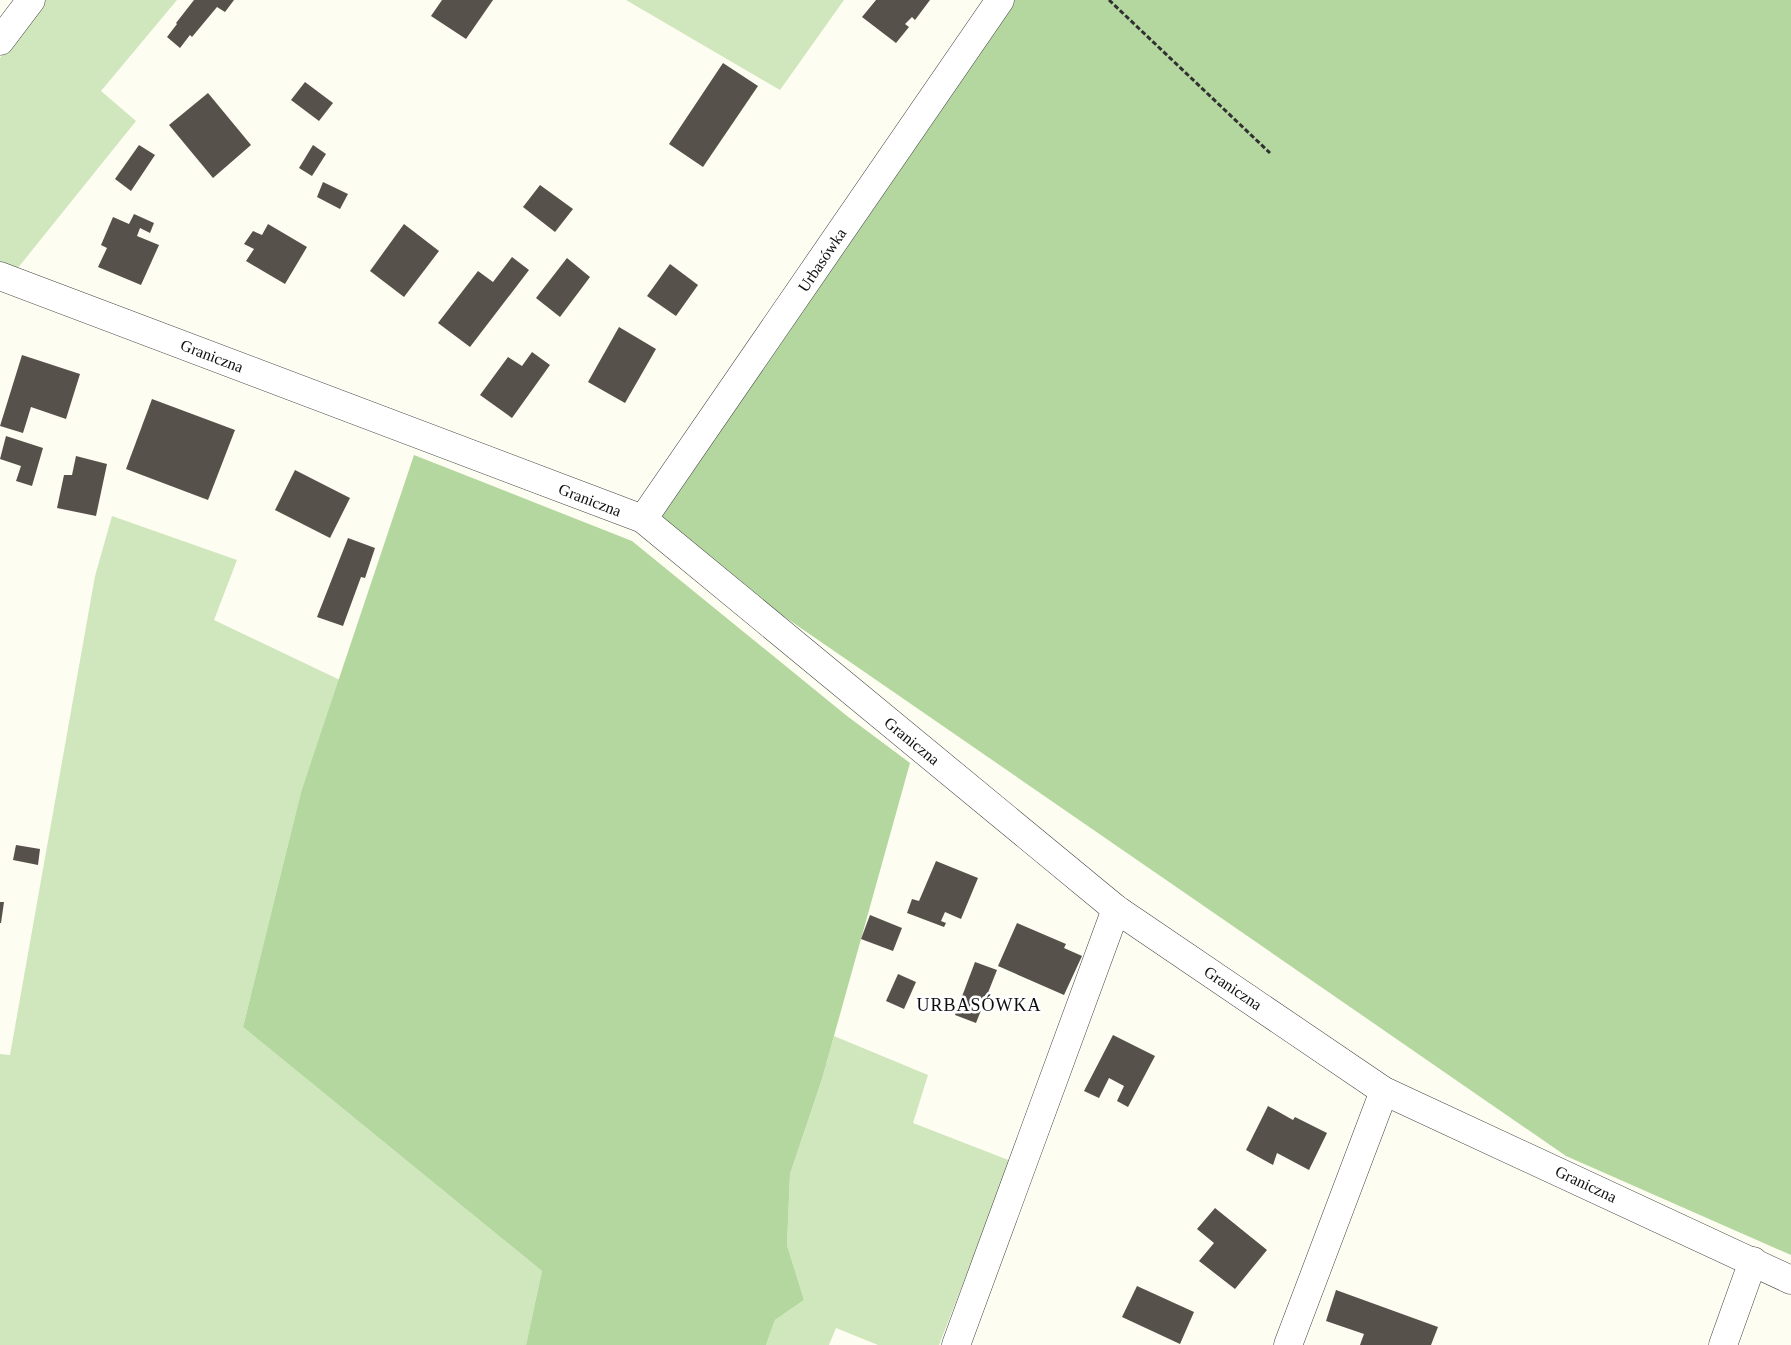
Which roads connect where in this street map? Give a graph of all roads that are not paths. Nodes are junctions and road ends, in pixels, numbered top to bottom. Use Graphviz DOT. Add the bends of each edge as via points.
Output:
graph roads {
  1 [pos="31,0"];
  2 [pos="1000,0"];
  3 [pos="0,41"];
  4 [pos="0,276"];
  5 [pos="643,520"];
  6 [pos="1116,909"];
  7 [pos="1384,1091"];
  8 [pos="1753,1261"];
  9 [pos="1791,1280"];
  10 [pos="956,1345"];
  11 [pos="1288,1345"];
  12 [pos="1723,1345"];
  1 -- 3 [label="street"];
  2 -- 5 [label="street, Urbasówka"];
  4 -- 5 [label="street, Graniczna"];
  5 -- 6 [label="street, Graniczna"];
  6 -- 7 [label="street, Graniczna"];
  6 -- 10 [label="street"];
  7 -- 8 [label="street, Graniczna"];
  7 -- 11 [label="street"];
  8 -- 9 [label="street, Graniczna"];
  8 -- 12 [label="street"];
}
